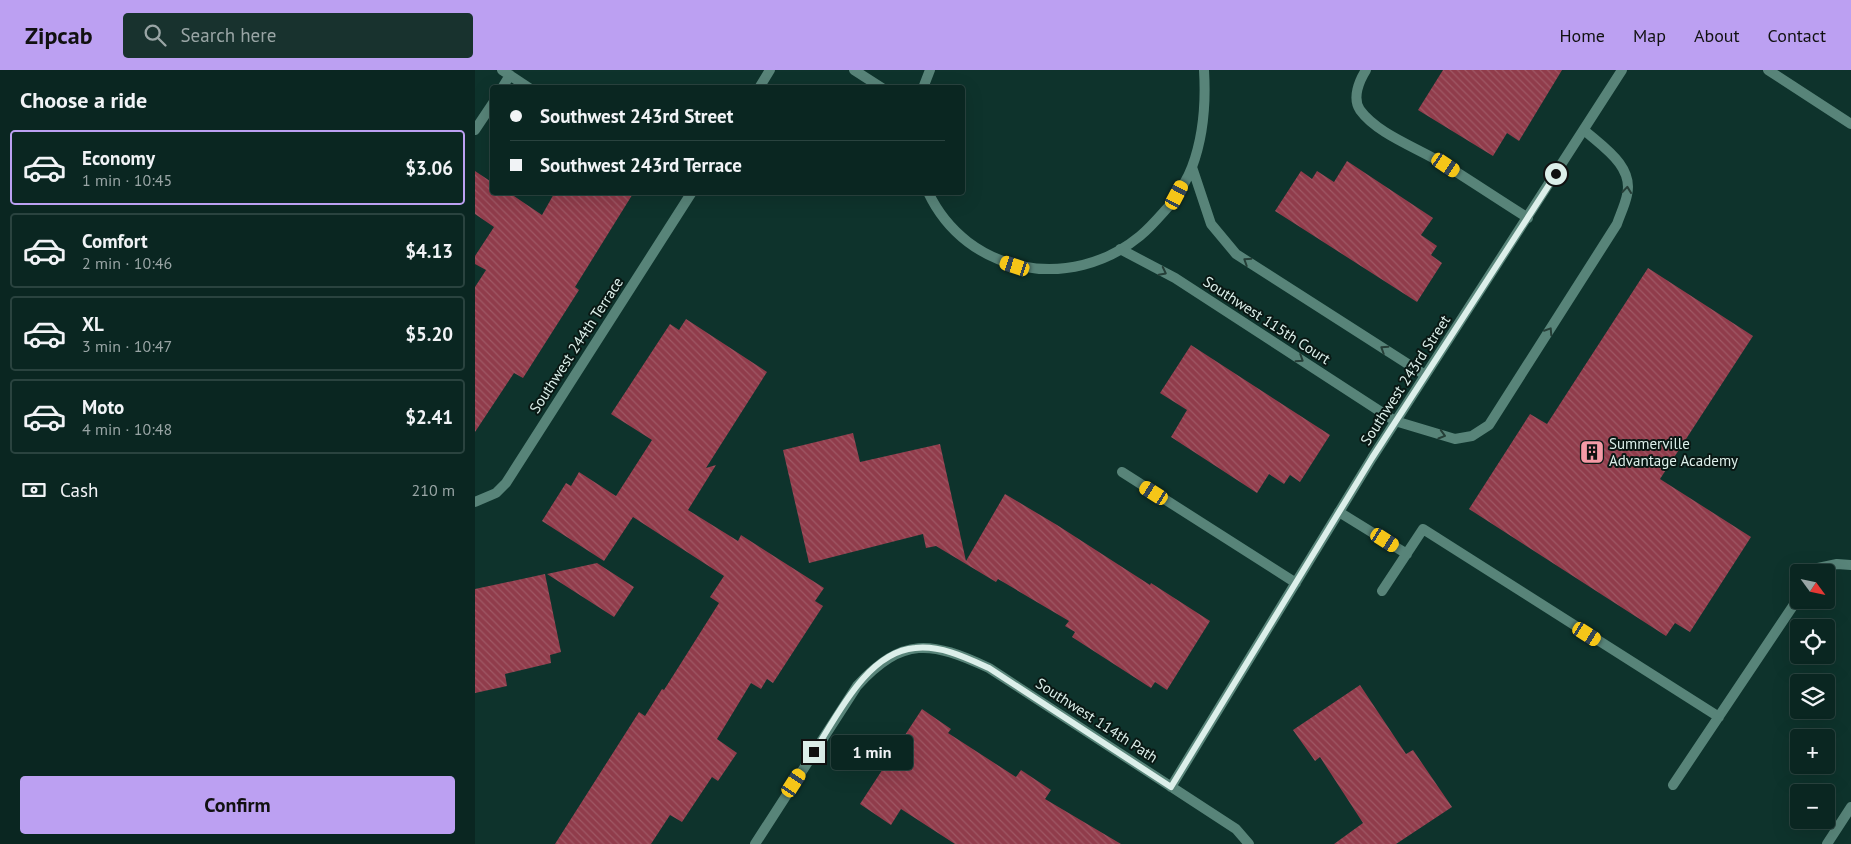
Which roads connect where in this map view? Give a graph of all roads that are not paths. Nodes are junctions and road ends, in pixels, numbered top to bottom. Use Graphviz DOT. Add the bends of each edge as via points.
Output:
graph roads {
  1 [pos="770,70"];
  2 [pos="854,70"];
  3 [pos="930,70"];
  4 [pos="1204,70"];
  5 [pos="1366,70"];
  6 [pos="1622,70"];
  7 [pos="1768,70"];
  8 [pos="506,73"];
  9 [pos="524,85"];
  10 [pos="761,85"];
  11 [pos="877,85"];
  12 [pos="924,85"];
  13 [pos="490,108"];
  14 [pos="1851,124"];
  15 [pos="475,130"];
  16 [pos="1584,130"];
  17 [pos="1192,167"];
  18 [pos="690,195"];
  19 [pos="930,195"];
  20 [pos="1528,218"];
  21 [pos="1120,249"];
  22 [pos="1425,375"];
  23 [pos="1395,422"];
  24 [pos="1122,472"];
  25 [pos="475,502"];
  26 [pos="1339,512"];
  27 [pos="1407,554"];
  28 [pos="1835,564"];
  29 [pos="1851,565"];
  30 [pos="1296,583"];
  31 [pos="1382,591"];
  32 [pos="1791,609"];
  33 [pos="1719,718"];
  34 [pos="1673,785"];
  35 [pos="1171,787"];
  36 [pos="1851,807"];
  37 [pos="755,844"];
  38 [pos="1249,844"];
  39 [pos="1827,844"];
  1 -- 10 [label="street"];
  2 -- 11 [label="street"];
  3 -- 12 [label="street"];
  4 -- 17 [label="street" via="1203,130"];
  5 -- 20 [label="street" via="1359,82 1357,95 1359,108 1370,120"];
  6 -- 16 [label="street, Southwest 243rd Street"];
  7 -- 14 [label="street"];
  8 -- 9 [label="street"];
  13 -- 15 [label="street"];
  16 -- 20 [label="street, Southwest 243rd Street"];
  23 -- 16 [label="street, Southwest 115th Court, one-way" via="1455,439 1472,436 1489,425 1617,224 1628,193 1628,176 1617,159"];
  17 -- 21 [label="street" via="1177,195 1161,215 1140,236"];
  22 -- 17 [label="street, one-way" via="1236,254 1211,224"];
  18 -- 25 [label="street, Southwest 244th Terrace" via="506,483 496,493"];
  19 -- 21 [label="street" via="947,223 963,239 982,253 1015,266 1057,268 1088,264"];
  20 -- 22 [label="street, Southwest 243rd Street"];
  21 -- 23 [label="street, Southwest 115th Court, one-way" via="1175,278"];
  22 -- 23 [label="street, Southwest 243rd Street"];
  23 -- 26 [label="street, Southwest 243rd Street"];
  24 -- 30 [label="street"];
  26 -- 27 [label="street"];
  26 -- 30 [label="street, Southwest 243rd Street"];
  27 -- 31 [label="street"];
  27 -- 33 [label="street" via="1423,529"];
  28 -- 29 [label="street"];
  30 -- 35 [label="street, Southwest 243rd Street"];
  32 -- 33 [label="street"];
  33 -- 34 [label="street"];
  35 -- 37 [label="street, Southwest 114th Path" via="989,668 939,650 915,648 893,654 874,667 857,686"];
  35 -- 38 [label="street, Southwest 114th Path" via="1237,829"];
  36 -- 39 [label="street"];
}
